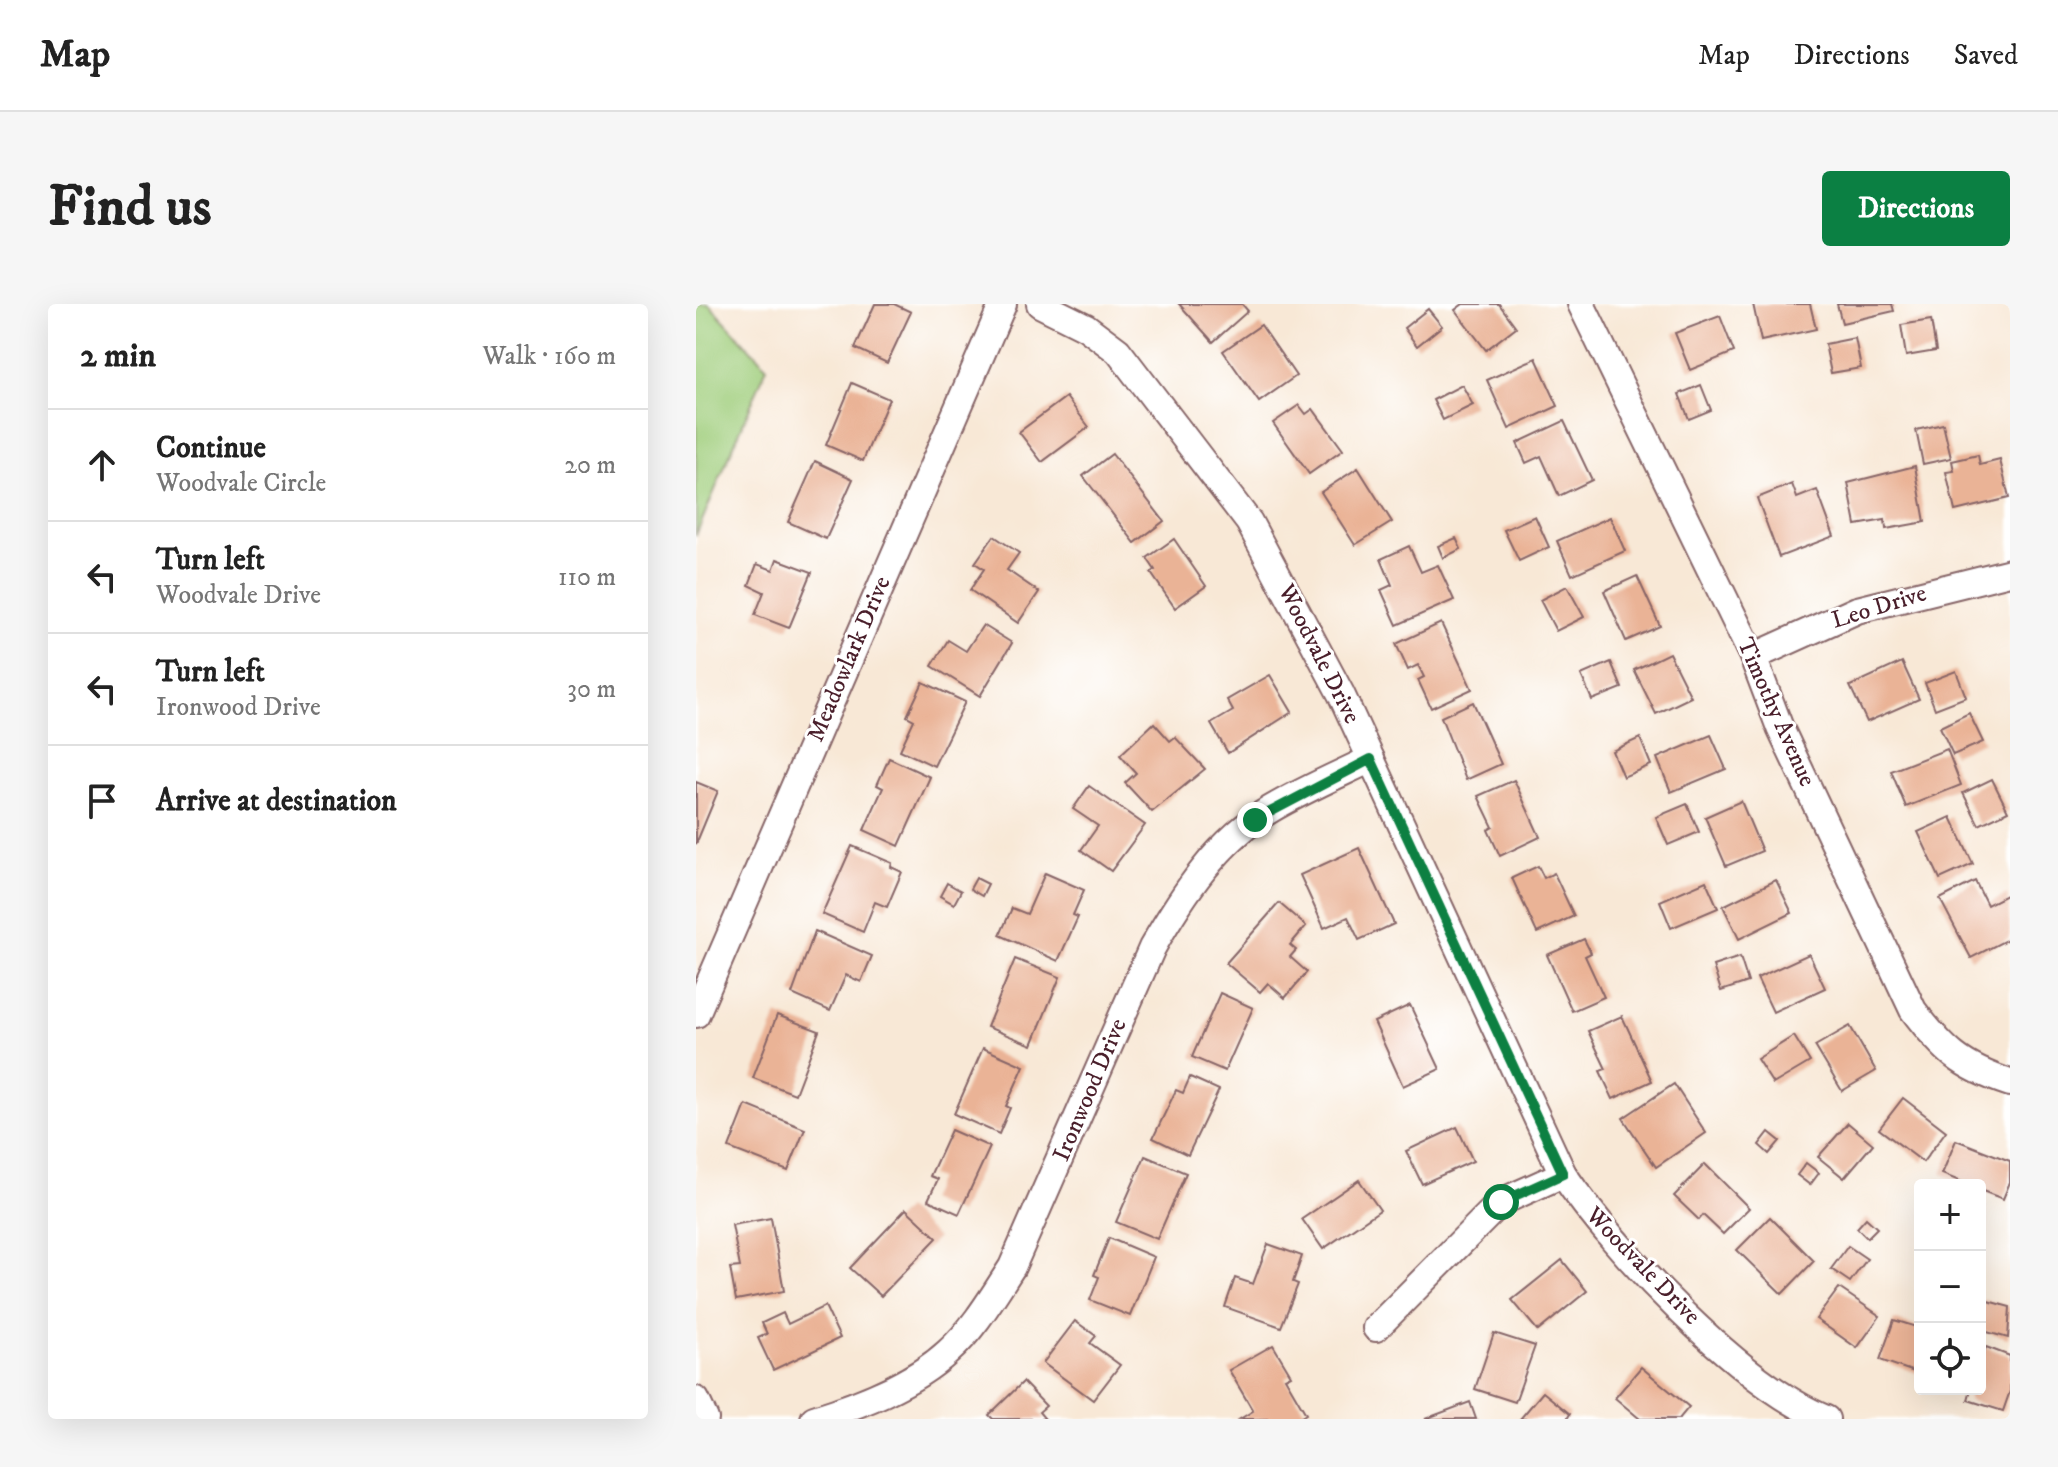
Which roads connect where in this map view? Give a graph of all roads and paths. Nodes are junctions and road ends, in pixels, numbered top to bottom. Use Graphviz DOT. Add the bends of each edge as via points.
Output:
graph roads {
  1 [pos="1003,304"];
  2 [pos="1040,304"];
  3 [pos="1581,304"];
  4 [pos="2010,572"];
  5 [pos="1753,657"];
  6 [pos="1371,759"];
  7 [pos="696,1014"];
  8 [pos="2010,1083"];
  9 [pos="1563,1174"];
  10 [pos="1376,1328"];
  11 [pos="696,1400"];
  12 [pos="705,1419"];
  13 [pos="814,1419"];
  14 [pos="1826,1419"];
  1 -- 7 [label="street, Meadowlark Drive"];
  2 -- 6 [label="street, Woodvale Drive" via="1086,327 1118,351 1249,522"];
  3 -- 5 [label="street, Timothy Avenue"];
  4 -- 5 [label="street, Leo Drive" via="1857,610"];
  5 -- 8 [label="street, Timothy Avenue" via="1780,728 1913,1010 1958,1061"];
  6 -- 9 [label="street, Woodvale Drive"];
  6 -- 13 [label="street, Ironwood Drive" via="1255,820 1204,868 1177,904 1152,948 1012,1267 985,1309 948,1352 853,1407"];
  9 -- 10 [label="street" via="1501,1202"];
  9 -- 14 [label="street, Woodvale Drive" via="1632,1260 1713,1338 1767,1385"];
  11 -- 12 [label="street"];
}
